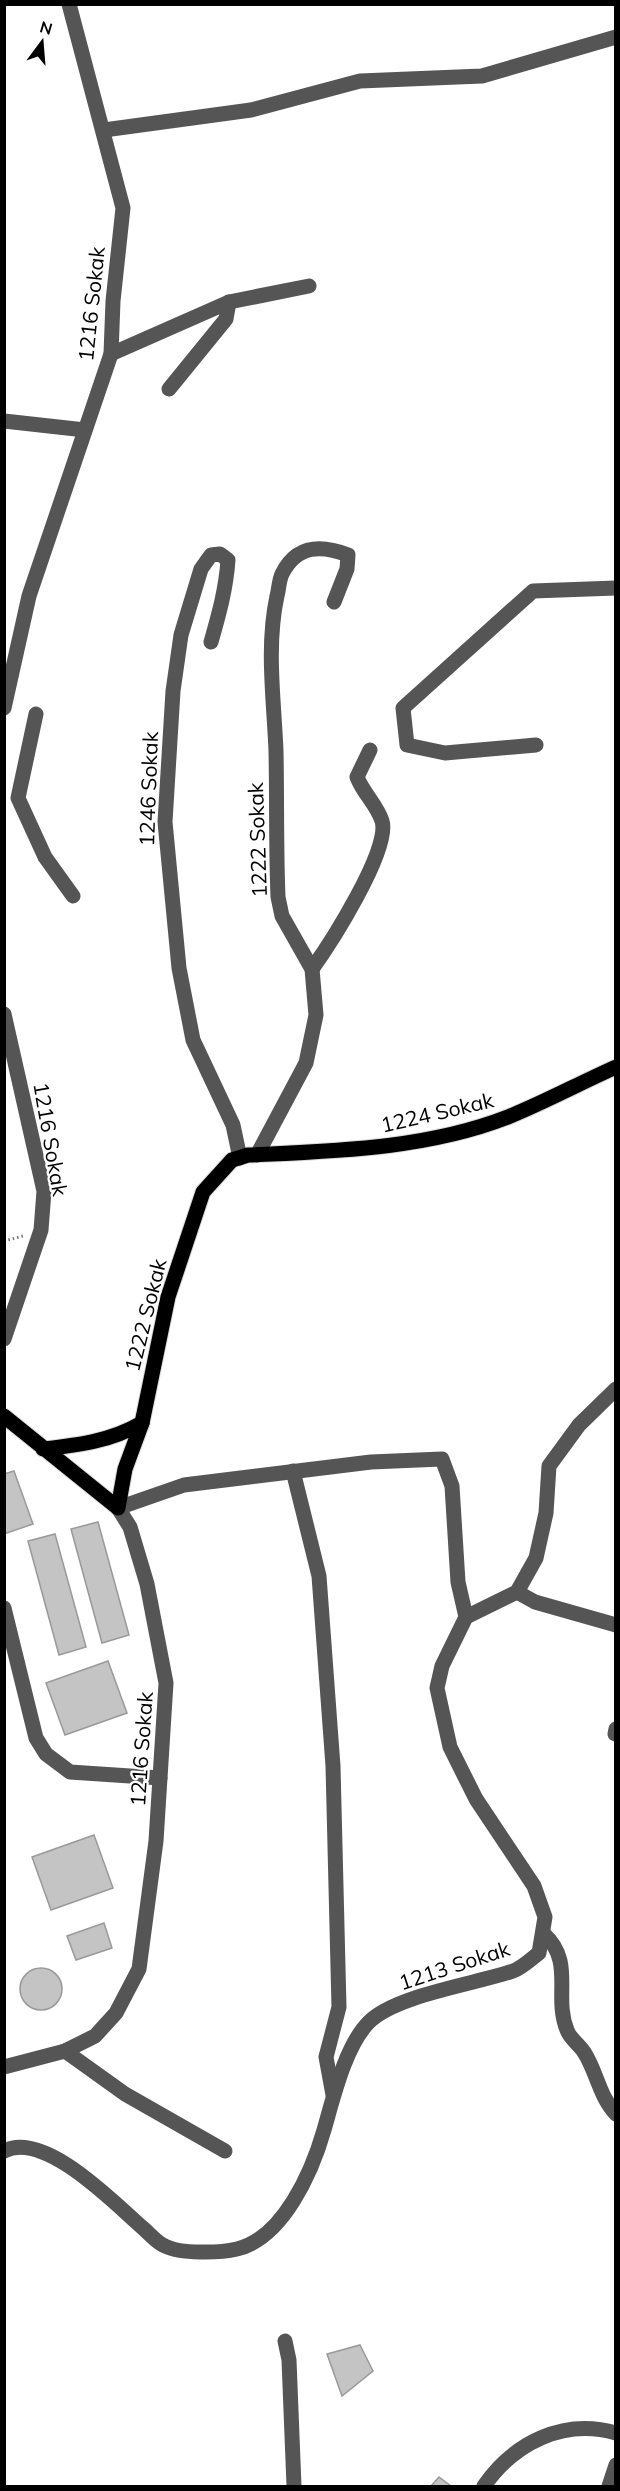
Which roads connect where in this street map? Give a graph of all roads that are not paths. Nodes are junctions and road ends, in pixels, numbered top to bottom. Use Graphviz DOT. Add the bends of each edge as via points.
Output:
graph roads {
  1 [pos="69,4"];
  2 [pos="615,37"];
  3 [pos="104,130"];
  4 [pos="309,286"];
  5 [pos="229,302"];
  6 [pos="111,354"];
  7 [pos="169,389"];
  8 [pos="4,421"];
  9 [pos="85,430"];
  10 [pos="615,588"];
  11 [pos="334,602"];
  12 [pos="211,642"];
  13 [pos="10,656"];
  14 [pos="4,708"];
  15 [pos="36,714"];
  16 [pos="536,745"];
  17 [pos="370,750"];
  18 [pos="11,797"];
  19 [pos="73,896"];
  20 [pos="312,969"];
  21 [pos="4,1014"];
  22 [pos="615,1067"];
  23 [pos="257,1155"];
  24 [pos="240,1158"];
  25 [pos="4,1339"];
  26 [pos="615,1389"];
  27 [pos="4,1416"];
  28 [pos="142,1423"];
  29 [pos="44,1449"];
  30 [pos="293,1471"];
  31 [pos="118,1508"];
  32 [pos="517,1592"];
  33 [pos="4,1608"];
  34 [pos="466,1617"];
  35 [pos="615,1625"];
  36 [pos="160,1778"];
  37 [pos="544,1934"];
  38 [pos="66,2051"];
  39 [pos="4,2067"];
  40 [pos="333,2095"];
  41 [pos="615,2114"];
  42 [pos="4,2151"];
  43 [pos="225,2151"];
  44 [pos="285,2341"];
  45 [pos="615,2433"];
  46 [pos="615,2465"];
  47 [pos="294,2487"];
  48 [pos="484,2487"];
  49 [pos="609,2487"];
  1 -- 3 [label="street, 1216 Sokak"];
  2 -- 3 [label="street" via="483,76 360,81 252,110"];
  3 -- 6 [label="street, 1216 Sokak" via="123,208"];
  4 -- 5 [label="street"];
  5 -- 6 [label="street"];
  5 -- 7 [label="street" via="226,319"];
  6 -- 9 [label="street, 1216 Sokak"];
  8 -- 9 [label="street"];
  9 -- 13 [label="street, 1216 Sokak"];
  10 -- 16 [label="street" via="533,591 403,708 407,745 445,753"];
  11 -- 20 [label="street, 1222 Sokak" via="347,569 348,555 328,548 308,549 282,574 274,612 271,681 278,897 282,916"];
  12 -- 24 [label="street, 1246 Sokak" via="224,603 228,560 220,554 211,555 201,569 181,635 173,691 165,822 179,968 193,1040 233,1125"];
  13 -- 14 [label="street, 1216 Sokak"];
  15 -- 18 [label="street"];
  17 -- 20 [label="street" via="357,777 382,822 382,838 355,899"];
  18 -- 19 [label="street" via="45,857"];
  20 -- 23 [label="street, 1222 Sokak" via="316,1015 310,1052"];
  21 -- 25 [label="street, 1216 Sokak" via="44,1191 41,1230"];
  22 -- 23 [label="main road, 1224 Sokak" via="508,1117 457,1133 355,1150"];
  23 -- 24 [label="main road, 1222 Sokak"];
  24 -- 28 [label="main road, 1222 Sokak" via="232,1160 203,1192 193,1218 168,1297"];
  26 -- 32 [label="street" via="579,1425 549,1466 546,1513 536,1558"];
  27 -- 29 [label="main road, 1216 Sokak"];
  28 -- 29 [label="main road" via="124,1434 85,1445"];
  28 -- 31 [label="main road, 1222 Sokak" via="125,1468"];
  29 -- 31 [label="main road, 1216 Sokak"];
  30 -- 31 [label="street" via="184,1485"];
  30 -- 34 [label="street" via="371,1462 442,1460 452,1486 458,1582"];
  30 -- 40 [label="street" via="319,1576 333,1766 339,2007 326,2057"];
  31 -- 36 [label="street, 1216 Sokak" via="130,1527 147,1584 166,1683"];
  32 -- 34 [label="street"];
  32 -- 35 [label="street" via="535,1602"];
  33 -- 36 [label="street" via="36,1738 46,1754 70,1772"];
  34 -- 37 [label="street" via="442,1666 437,1689 442,1717 450,1747 476,1799 534,1886 545,1917"];
  36 -- 38 [label="street, 1216 Sokak" via="139,1969 116,2013 95,2036"];
  37 -- 40 [label="street, 1213 Sokak" via="539,1953 516,1971 467,1982 397,2006 369,2022 347,2057"];
  37 -- 41 [label="street" via="555,1944 559,1957 567,2030 584,2052 602,2095"];
  38 -- 39 [label="street, 1216 Sokak"];
  38 -- 43 [label="street" via="125,2094"];
  40 -- 42 [label="street, 1213 Sokak" via="324,2132 306,2178 290,2205 272,2231 238,2249 203,2252 165,2247 68,2165 44,2151 12,2147"];
  44 -- 47 [label="street"];
  45 -- 48 [label="street" via="587,2428 558,2430 509,2455"];
  46 -- 49 [label="street"];
}
